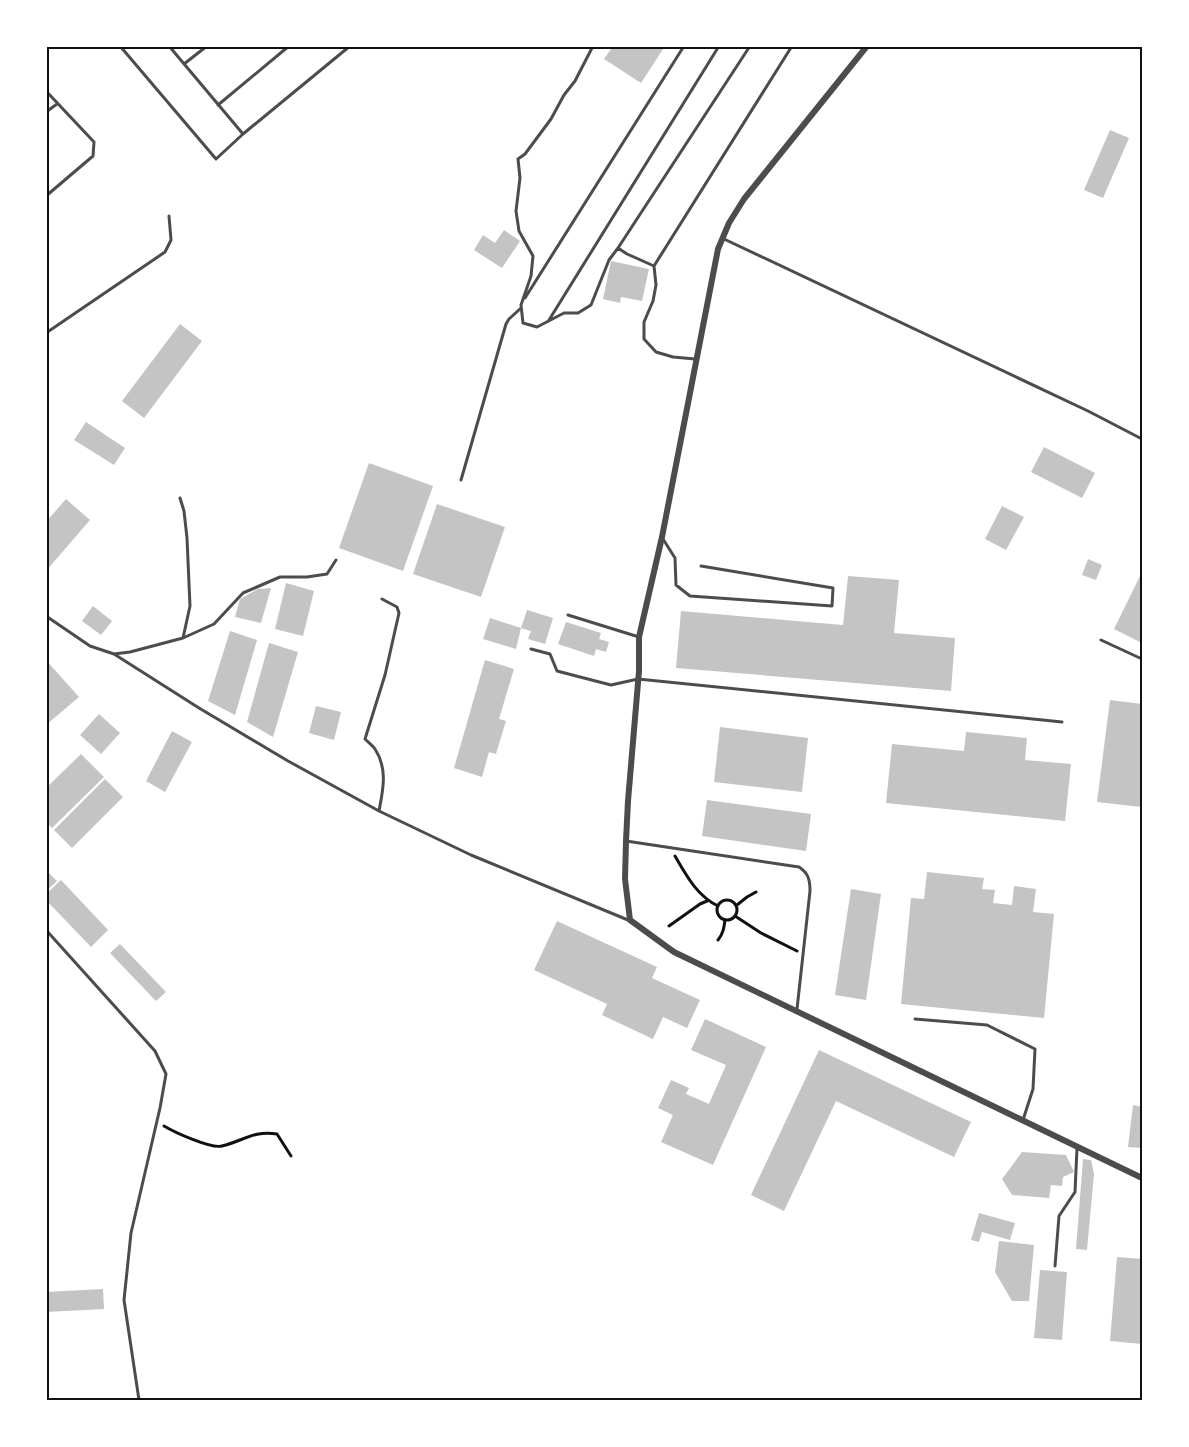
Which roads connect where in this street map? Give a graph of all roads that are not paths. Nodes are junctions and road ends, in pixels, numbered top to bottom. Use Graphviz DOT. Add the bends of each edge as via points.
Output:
graph roads {
  1 [pos="120,46"];
  2 [pos="169,46"];
  3 [pos="207,46"];
  4 [pos="289,46"];
  5 [pos="350,46"];
  6 [pos="593,46"];
  7 [pos="684,46"];
  8 [pos="719,46"];
  9 [pos="750,46"];
  10 [pos="792,46"];
  11 [pos="867,46"];
  12 [pos="184,64"];
  13 [pos="46,91"];
  14 [pos="57,104"];
  15 [pos="218,105"];
  16 [pos="46,112"];
  17 [pos="243,134"];
  18 [pos="46,196"];
  19 [pos="169,216"];
  20 [pos="722,238"];
  21 [pos="618,248"];
  22 [pos="654,266"];
  23 [pos="521,307"];
  24 [pos="549,321"];
  25 [pos="46,333"];
  26 [pos="697,359"];
  27 [pos="1143,439"];
  28 [pos="461,480"];
  29 [pos="180,498"];
  30 [pos="662,537"];
  31 [pos="336,560"];
  32 [pos="701,566"];
  33 [pos="382,599"];
  34 [pos="568,615"];
  35 [pos="46,616"];
  36 [pos="639,637"];
  37 [pos="183,638"];
  38 [pos="1101,640"];
  39 [pos="531,649"];
  40 [pos="114,654"];
  41 [pos="1143,659"];
  42 [pos="638,679"];
  43 [pos="1062,722"];
  44 [pos="379,811"];
  45 [pos="626,841"];
  46 [pos="630,921"];
  47 [pos="46,930"];
  48 [pos="796,1011"];
  49 [pos="915,1019"];
  50 [pos="1023,1120"];
  51 [pos="1077,1146"];
  52 [pos="1143,1178"];
  53 [pos="1055,1266"];
  54 [pos="138,1401"];
  1 -- 17 [label="lane" via="216,159"];
  2 -- 12 [label="lane"];
  3 -- 12 [label="lane"];
  4 -- 15 [label="lane"];
  5 -- 17 [label="lane"];
  6 -- 23 [label="lane" via="551,119 518,159 519,231 533,256"];
  7 -- 23 [label="lane"];
  8 -- 24 [label="lane"];
  9 -- 21 [label="lane"];
  10 -- 22 [label="lane"];
  11 -- 20 [label="street" via="744,199"];
  12 -- 15 [label="lane"];
  13 -- 14 [label="lane"];
  14 -- 16 [label="lane"];
  14 -- 18 [label="lane" via="94,142 93,156"];
  15 -- 17 [label="lane"];
  19 -- 25 [label="lane" via="171,240 165,252"];
  20 -- 26 [label="street"];
  20 -- 27 [label="lane"];
  21 -- 22 [label="lane"];
  21 -- 24 [label="lane" via="591,305"];
  22 -- 26 [label="lane" via="657,285 645,322 644,339 656,352"];
  23 -- 24 [label="lane" via="523,323 537,327"];
  23 -- 28 [label="lane" via="506,324"];
  26 -- 30 [label="street"];
  29 -- 37 [label="lane" via="187,538 189,606"];
  30 -- 32 [label="lane" via="675,558 676,585 690,596 832,606 833,588"];
  30 -- 36 [label="street"];
  31 -- 37 [label="lane" via="327,574 280,577 243,593 214,624"];
  33 -- 44 [label="lane" via="397,607 399,613 365,739 375,749 385,779"];
  34 -- 36 [label="lane"];
  35 -- 40 [label="lane" via="90,646"];
  36 -- 42 [label="street"];
  37 -- 40 [label="lane"];
  38 -- 41 [label="lane"];
  39 -- 42 [label="lane" via="550,654 557,671 611,685"];
  40 -- 44 [label="lane" via="288,761"];
  42 -- 43 [label="lane"];
  42 -- 45 [label="street"];
  44 -- 46 [label="lane" via="471,855"];
  45 -- 46 [label="street"];
  45 -- 48 [label="lane" via="804,870 810,891"];
  46 -- 48 [label="street" via="675,952"];
  47 -- 54 [label="lane" via="155,1051 166,1074 131,1233 125,1288"];
  48 -- 50 [label="street"];
  49 -- 50 [label="lane" via="987,1025 1035,1049 1033,1089"];
  50 -- 51 [label="street"];
  51 -- 52 [label="street"];
  51 -- 53 [label="lane" via="1075,1192 1059,1216"];
}
